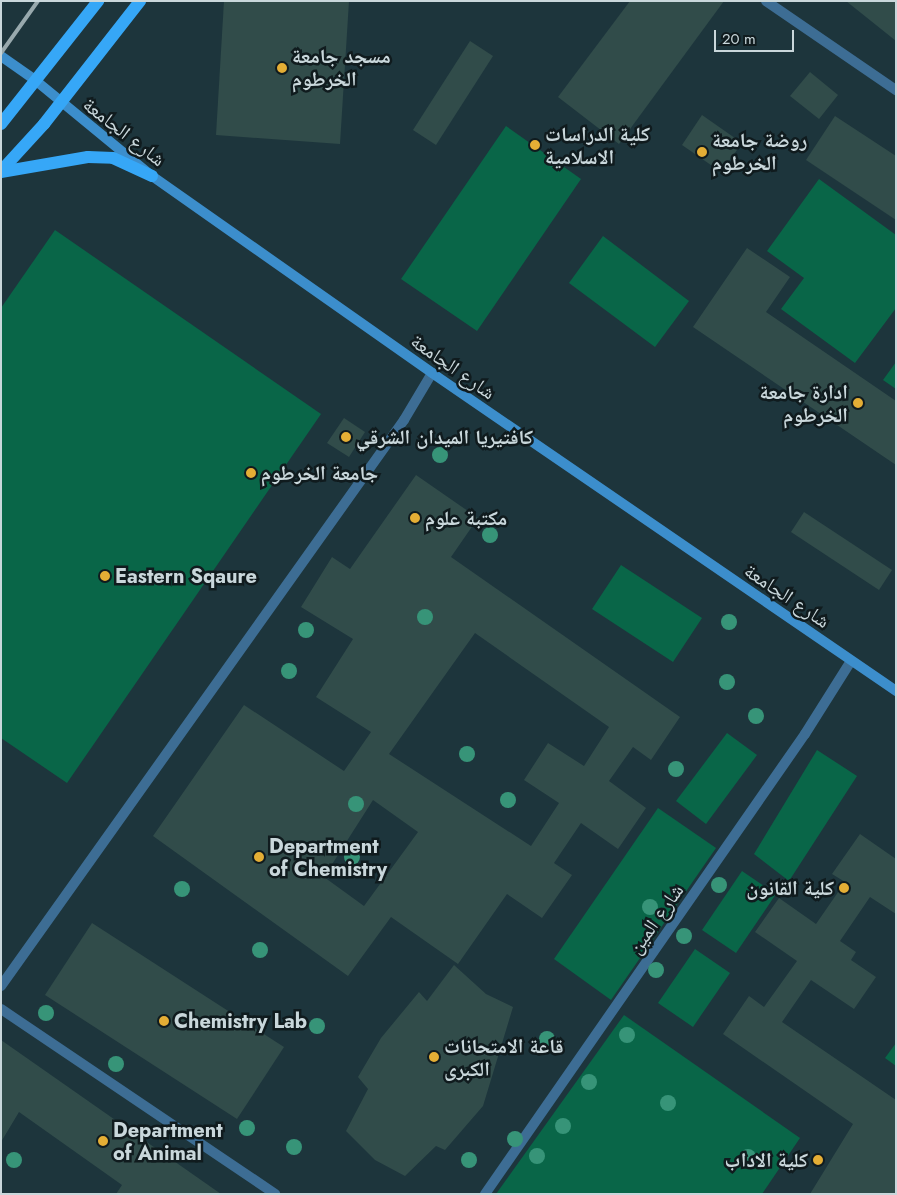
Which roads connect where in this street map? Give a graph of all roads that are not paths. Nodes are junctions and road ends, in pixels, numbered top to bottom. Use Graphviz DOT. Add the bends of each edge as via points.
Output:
graph roads {
  1 [pos="98,1"];
  2 [pos="140,1"];
  3 [pos="766,1"];
  4 [pos="1,56"];
  5 [pos="36,80"];
  6 [pos="896,90"];
  7 [pos="60,104"];
  8 [pos="1,124"];
  9 [pos="1,172"];
  10 [pos="152,176"];
  11 [pos="432,374"];
  12 [pos="851,661"];
  13 [pos="896,691"];
  14 [pos="1,986"];
  15 [pos="1,1009"];
  16 [pos="275,1194"];
  17 [pos="484,1194"];
  1 -- 5 [label="main road"];
  2 -- 7 [label="main road"];
  3 -- 6 [label="street"];
  4 -- 5 [label="main road, شارع الجامعة"];
  5 -- 7 [label="main road, شارع الجامعة"];
  5 -- 8 [label="main road"];
  7 -- 9 [label="main road"];
  7 -- 10 [label="main road, شارع الجامعة"];
  9 -- 10 [label="main road" via="88,157 113,158"];
  10 -- 11 [label="main road, شارع الجامعة"];
  11 -- 12 [label="main road, شارع الجامعة"];
  11 -- 14 [label="street" via="404,420"];
  12 -- 13 [label="main road, شارع الجامعة"];
  12 -- 17 [label="street, شارع المين" via="806,734"];
  15 -- 16 [label="street"];
}
